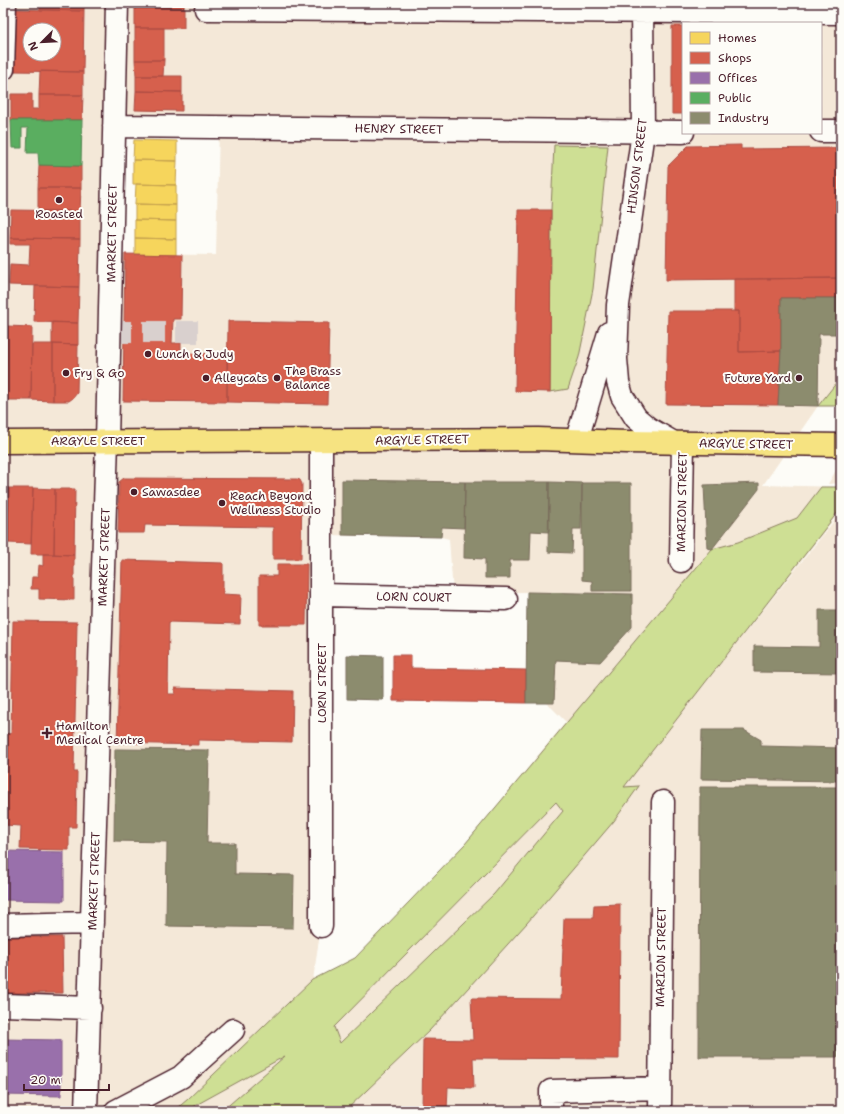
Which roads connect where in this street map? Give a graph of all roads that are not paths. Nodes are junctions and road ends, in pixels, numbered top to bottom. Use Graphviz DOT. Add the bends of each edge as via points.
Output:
graph roads {
  1 [pos="5,3"];
  2 [pos="117,3"];
  3 [pos="642,7"];
  4 [pos="206,9"];
  5 [pos="841,13"];
  6 [pos="3,69"];
  7 [pos="114,126"];
  8 [pos="822,131"];
  9 [pos="841,131"];
  10 [pos="643,132"];
  11 [pos="682,132"];
  12 [pos="618,305"];
  13 [pos="577,439"];
  14 [pos="321,440"];
  15 [pos="107,441"];
  16 [pos="3,442"];
  17 [pos="678,443"];
  18 [pos="841,445"];
  19 [pos="681,561"];
  20 [pos="322,595"];
  21 [pos="506,599"];
  22 [pos="663,802"];
  23 [pos="92,923"];
  24 [pos="3,926"];
  25 [pos="321,926"];
  26 [pos="3,1006"];
  27 [pos="90,1008"];
  28 [pos="233,1030"];
  29 [pos="660,1088"];
  30 [pos="86,1111"];
  31 [pos="116,1111"];
  32 [pos="551,1111"];
  33 [pos="660,1111"];
  1 -- 6 [label="street"];
  2 -- 7 [label="street, MARKET STREET"];
  3 -- 4 [label="street"];
  3 -- 5 [label="street"];
  3 -- 10 [label="street, HINSON STREET"];
  7 -- 10 [label="street, HENRY STREET"];
  7 -- 15 [label="street, MARKET STREET"];
  8 -- 9 [label="street"];
  10 -- 11 [label="street, HENRY STREET"];
  10 -- 12 [label="street, HINSON STREET"];
  12 -- 13 [label="street, HINSON STREET"];
  12 -- 17 [label="street, HINSON STREET" via="616,359 622,396 636,418 648,428"];
  13 -- 14 [label="main road, ARGYLE STREET"];
  13 -- 17 [label="main road, ARGYLE STREET"];
  14 -- 15 [label="main road, ARGYLE STREET"];
  14 -- 20 [label="street, LORN STREET"];
  15 -- 16 [label="main road, ARGYLE STREET"];
  15 -- 23 [label="street, MARKET STREET"];
  17 -- 18 [label="main road, ARGYLE STREET"];
  17 -- 19 [label="street, MARION STREET"];
  20 -- 21 [label="street, LORN COURT"];
  20 -- 25 [label="street, LORN STREET"];
  22 -- 29 [label="street, MARION STREET"];
  23 -- 24 [label="street"];
  23 -- 27 [label="street, MARKET STREET"];
  26 -- 27 [label="street"];
  27 -- 30 [label="street, MARKET STREET"];
  28 -- 31 [label="street" via="181,1077"];
  29 -- 32 [label="street" via="551,1091"];
  29 -- 33 [label="street, MARION STREET"];
}
